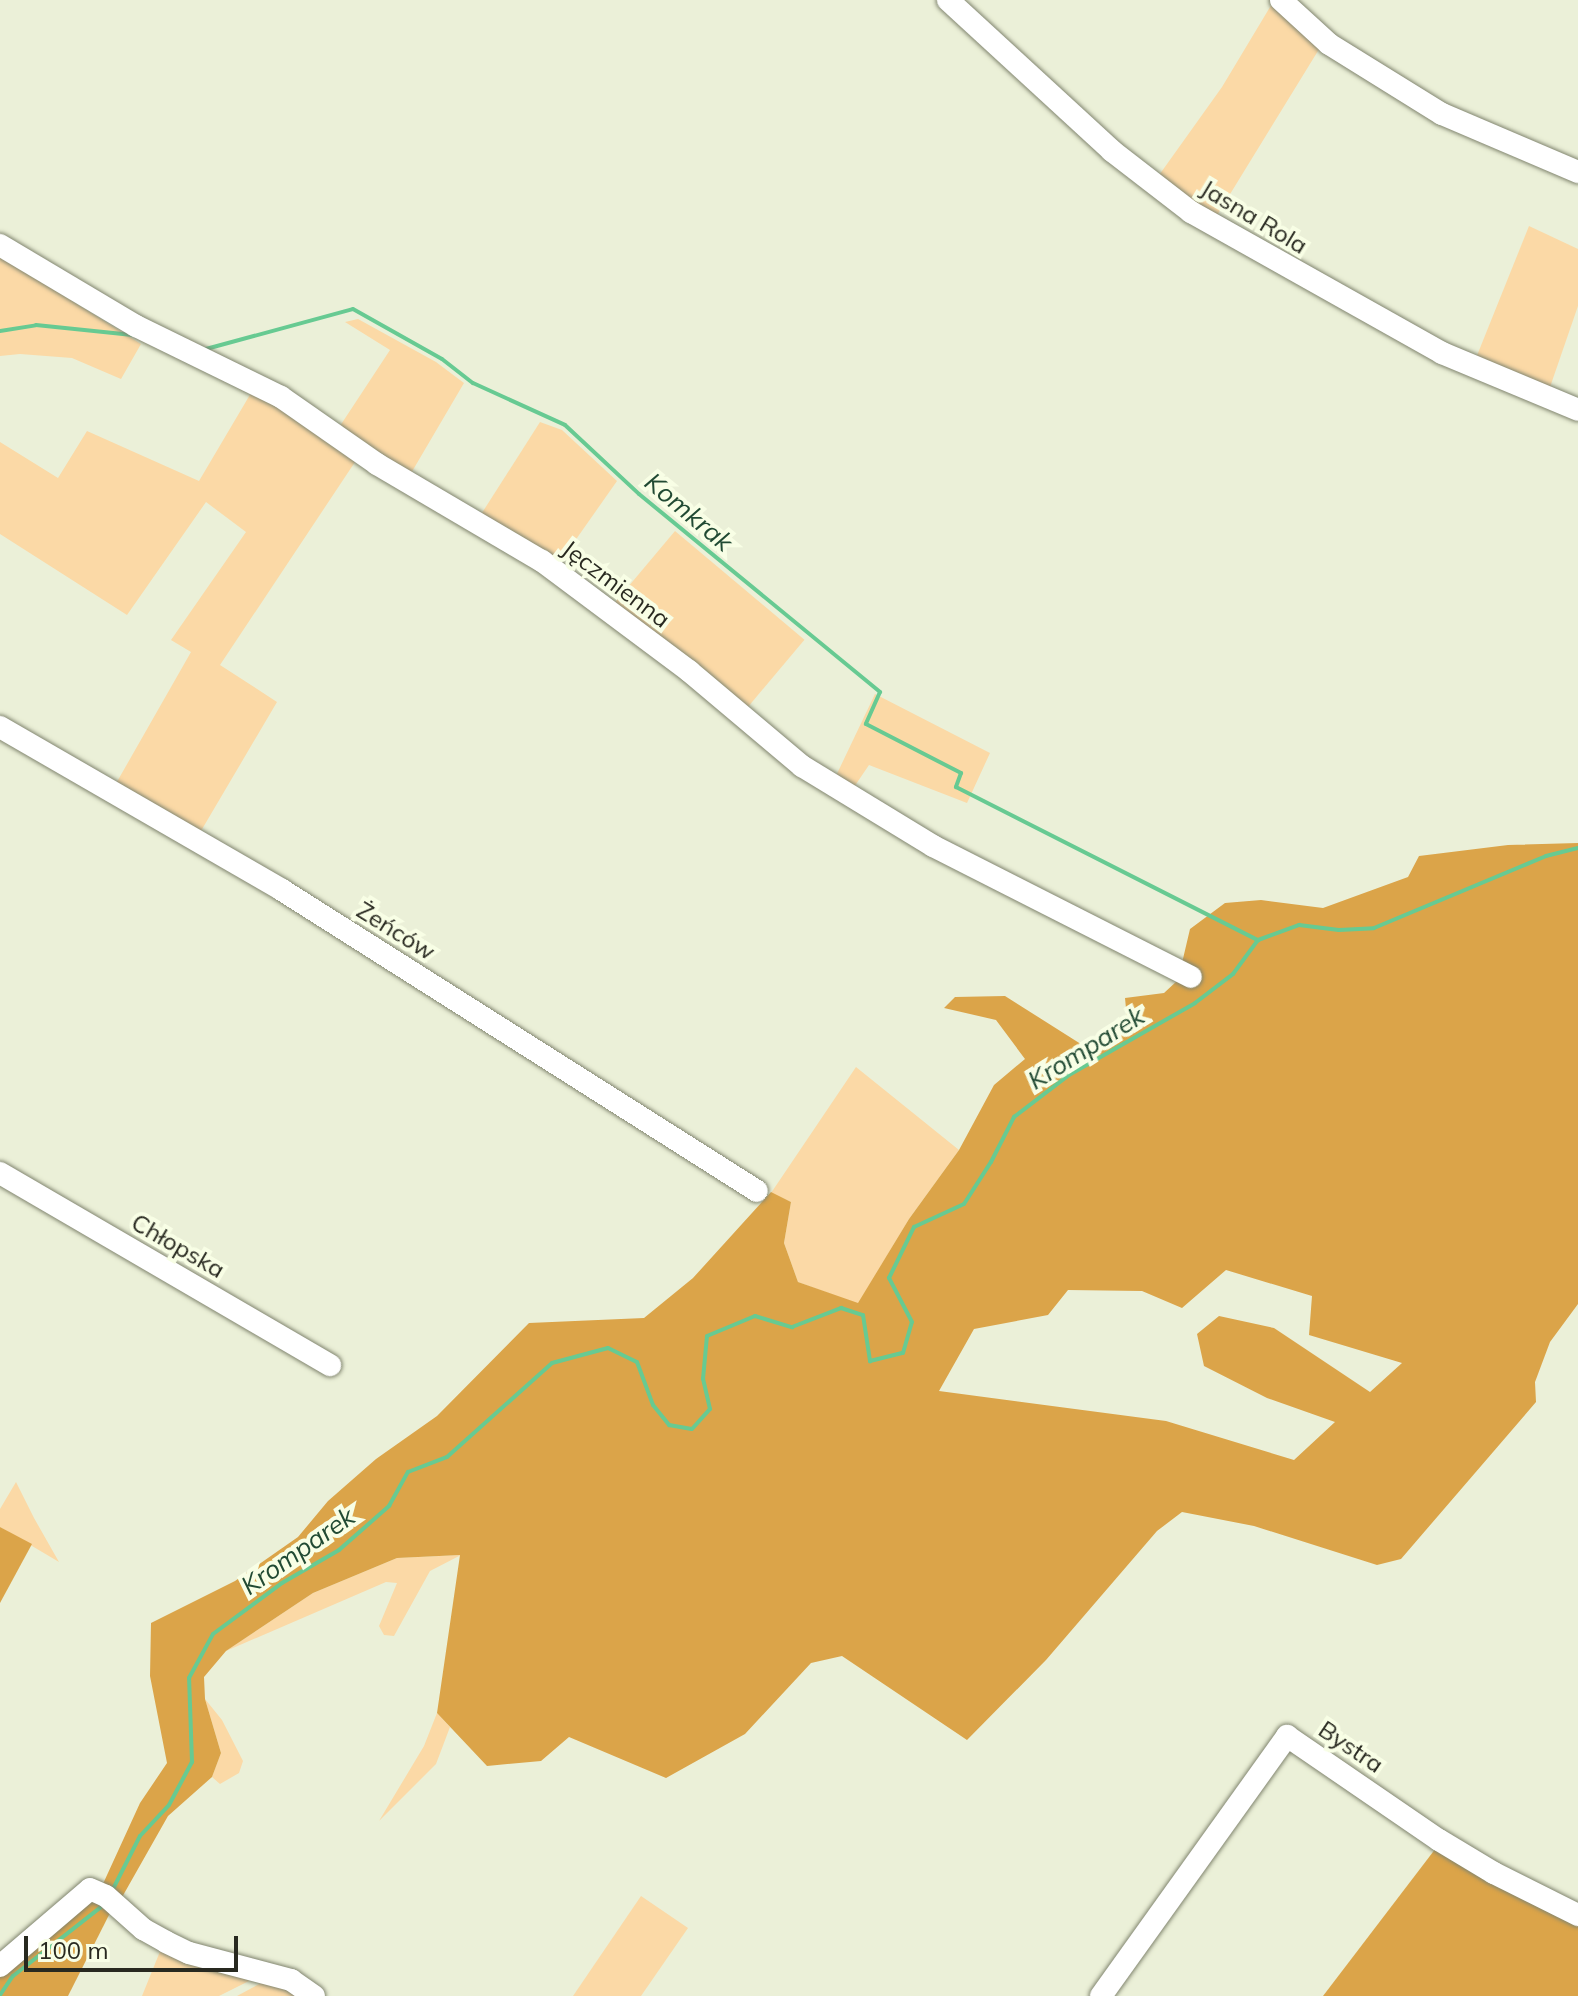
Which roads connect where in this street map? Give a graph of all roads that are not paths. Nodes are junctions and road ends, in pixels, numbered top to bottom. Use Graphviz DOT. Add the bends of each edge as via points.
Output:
graph roads {
  1 [pos="948,0"];
  2 [pos="1281,0"];
  3 [pos="1578,172"];
  4 [pos="0,245"];
  5 [pos="1578,410"];
  6 [pos="0,727"];
  7 [pos="1191,977"];
  8 [pos="0,1173"];
  9 [pos="757,1191"];
  10 [pos="330,1365"];
  11 [pos="1578,1915"];
  12 [pos="0,1966"];
  13 [pos="314,1996"];
  14 [pos="1101,1996"];
  1 -- 5 [label="street, Jasna Rola" via="1112,151 1191,212 1442,353"];
  2 -- 3 [label="street" via="1329,44 1442,114"];
  4 -- 7 [label="street, Jęczmienna" via="136,326 281,397 377,464 542,561 689,671 802,766 933,846"];
  6 -- 9 [label="street, Żeńców" via="282,890"];
  8 -- 10 [label="street, Chłopska"];
  11 -- 14 [label="street, Bystra" via="1439,1840 1287,1736"];
  12 -- 13 [label="street" via="90,1889 106,1896 143,1929 189,1953 291,1980"];
}
